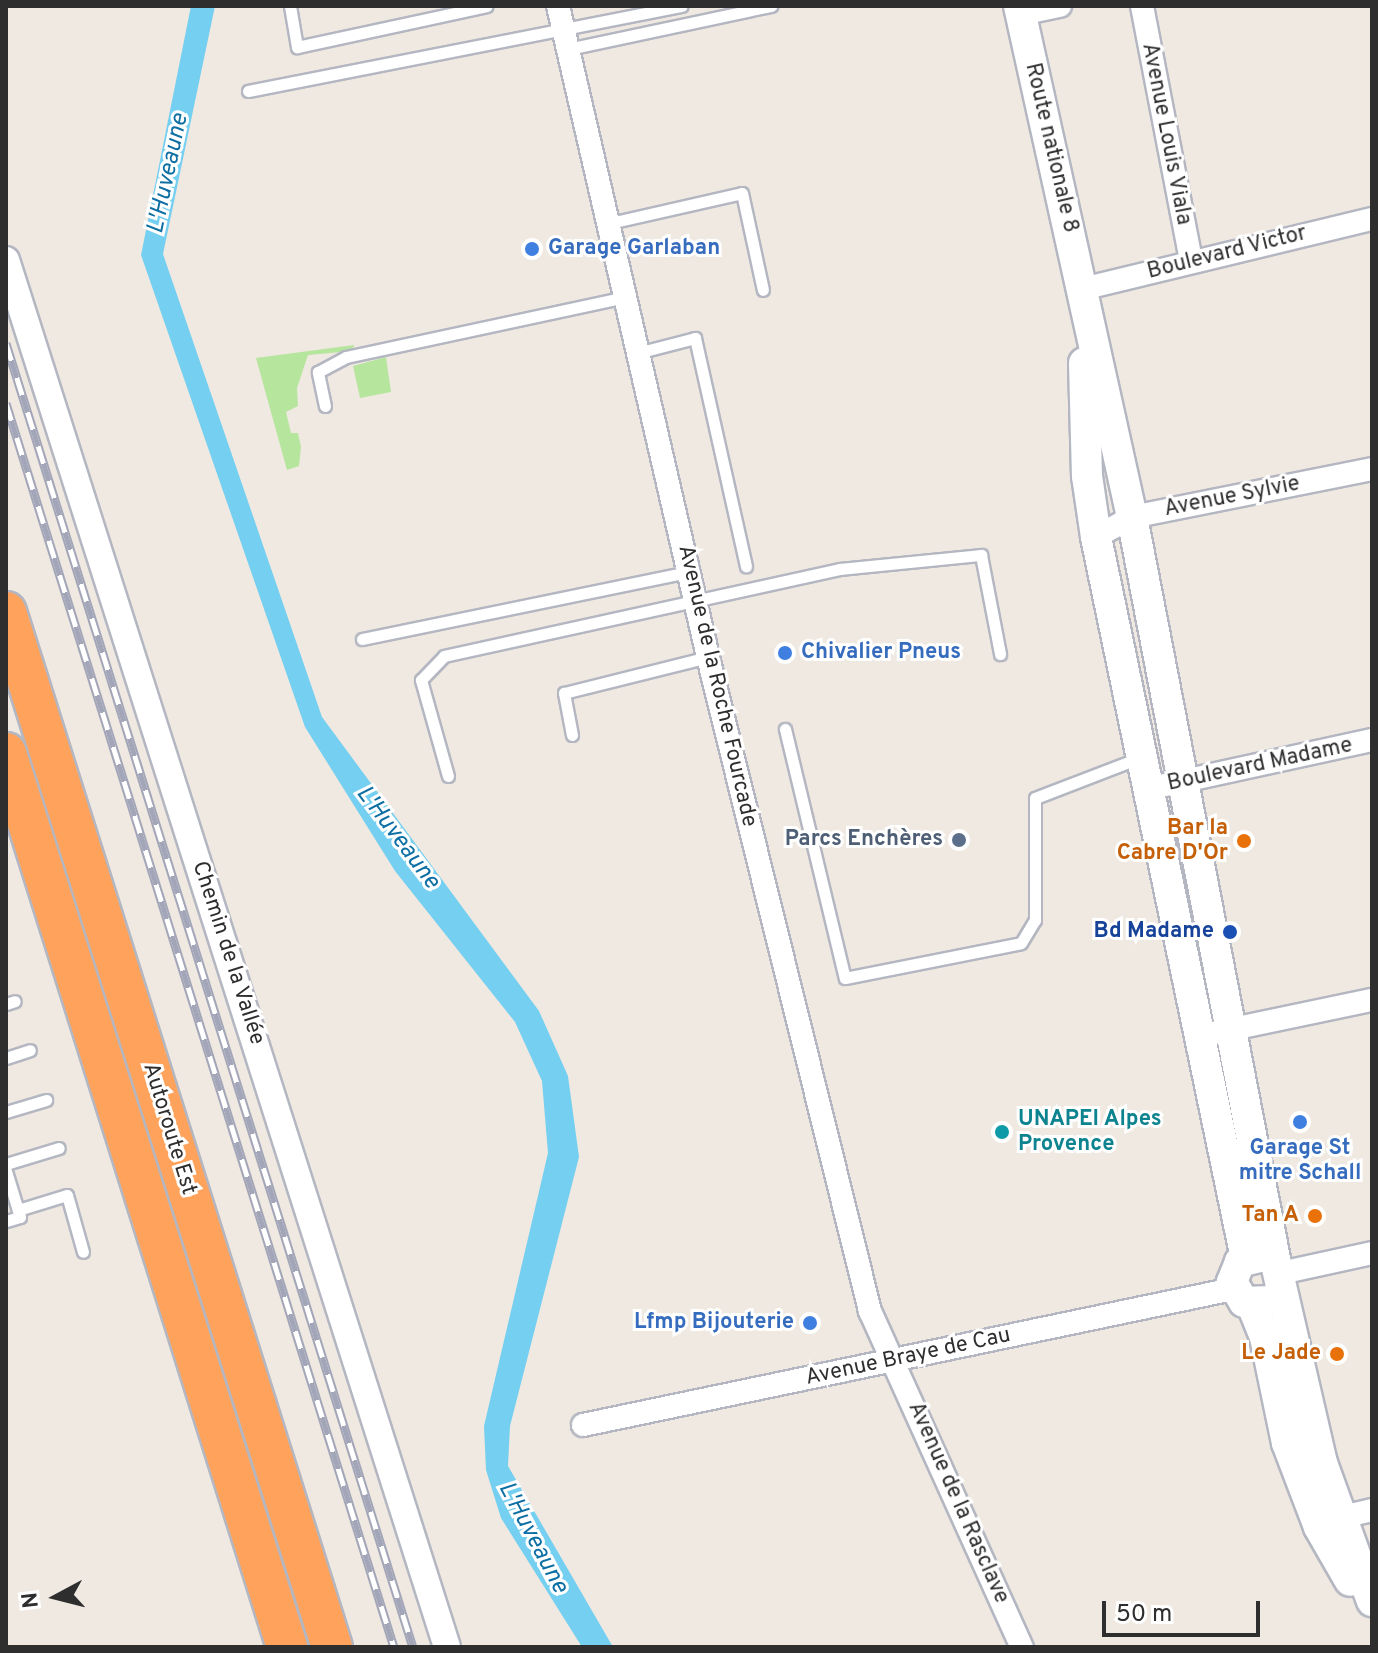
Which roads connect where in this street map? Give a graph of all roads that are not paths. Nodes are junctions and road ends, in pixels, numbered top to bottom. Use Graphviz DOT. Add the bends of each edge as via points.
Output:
graph roads {
  1 [pos="290,6"];
  2 [pos="487,6"];
  3 [pos="558,6"];
  4 [pos="682,6"];
  5 [pos="771,6"];
  6 [pos="1060,6"];
  7 [pos="1142,6"];
  8 [pos="1020,10"];
  9 [pos="566,40"];
  10 [pos="248,91"];
  11 [pos="1372,219"];
  12 [pos="610,223"];
  13 [pos="6,260"];
  14 [pos="1191,261"];
  15 [pos="1082,289"];
  16 [pos="763,290"];
  17 [pos="627,297"];
  18 [pos="641,352"];
  19 [pos="325,406"];
  20 [pos="1372,469"];
  21 [pos="1132,517"];
  22 [pos="1096,537"];
  23 [pos="746,566"];
  24 [pos="689,572"];
  25 [pos="696,601"];
  26 [pos="6,612"];
  27 [pos="362,639"];
  28 [pos="1000,654"];
  29 [pos="708,657"];
  30 [pos="785,729"];
  31 [pos="572,735"];
  32 [pos="1372,740"];
  33 [pos="6,753"];
  34 [pos="1140,758"];
  35 [pos="448,776"];
  36 [pos="1180,782"];
  37 [pos="1147,789"];
  38 [pos="1372,1000"];
  39 [pos="1231,1030"];
  40 [pos="1199,1036"];
  41 [pos="30,1050"];
  42 [pos="6,1058"];
  43 [pos="46,1100"];
  44 [pos="6,1112"];
  45 [pos="59,1148"];
  46 [pos="6,1164"];
  47 [pos="6,1171"];
  48 [pos="18,1210"];
  49 [pos="6,1221"];
  50 [pos="83,1252"];
  51 [pos="1372,1253"];
  52 [pos="1246,1258"];
  53 [pos="1279,1274"];
  54 [pos="1243,1297"];
  55 [pos="895,1359"];
  56 [pos="583,1425"];
  57 [pos="1372,1510"];
  58 [pos="1342,1517"];
  59 [pos="1372,1601"];
  60 [pos="1372,1622"];
  61 [pos="287,1647"];
  62 [pos="332,1647"];
  63 [pos="447,1647"];
  64 [pos="1022,1647"];
  1 -- 2 [label="lane" via="297,47"];
  3 -- 9 [label="street, Avenue de la Roche Fourcade"];
  4 -- 9 [label="lane"];
  5 -- 9 [label="lane"];
  6 -- 8 [label="street"];
  7 -- 14 [label="street, Avenue Louis Viala"];
  8 -- 15 [label="main road, Route nationale 8"];
  9 -- 10 [label="lane"];
  9 -- 12 [label="street, Avenue de la Roche Fourcade"];
  11 -- 14 [label="street, Boulevard Victor"];
  12 -- 16 [label="lane" via="742,193"];
  12 -- 17 [label="street, Avenue de la Roche Fourcade"];
  13 -- 63 [label="street, Chemin de la Vallée"];
  14 -- 15 [label="street, Boulevard Victor"];
  15 -- 21 [label="main road"];
  15 -- 22 [label="main road" via="1087,476"];
  17 -- 18 [label="street, Avenue de la Roche Fourcade"];
  17 -- 19 [label="lane" via="346,357 318,372"];
  18 -- 23 [label="lane" via="695,338"];
  18 -- 24 [label="street, Avenue de la Roche Fourcade"];
  20 -- 21 [label="street, Avenue Sylvie"];
  21 -- 22 [label="street, Avenue Sylvie"];
  21 -- 36 [label="main road"];
  22 -- 34 [label="main road"];
  24 -- 25 [label="street, Avenue de la Roche Fourcade"];
  24 -- 27 [label="lane"];
  25 -- 28 [label="lane" via="840,569 981,555"];
  25 -- 29 [label="street, Avenue de la Roche Fourcade"];
  25 -- 35 [label="lane" via="444,656 421,680"];
  26 -- 62 [label="highway, Autoroute Est"];
  29 -- 31 [label="lane" via="564,693"];
  29 -- 55 [label="street, Avenue de la Roche Fourcade" via="870,1311"];
  30 -- 34 [label="lane" via="845,978 1021,943 1035,920 1035,798"];
  32 -- 36 [label="street, Boulevard Madame"];
  33 -- 61 [label="highway, Autoroute Est"];
  34 -- 37 [label="main road"];
  36 -- 37 [label="street, Boulevard Madame"];
  36 -- 39 [label="main road"];
  37 -- 40 [label="main road"];
  38 -- 39 [label="street"];
  39 -- 40 [label="street"];
  39 -- 53 [label="main road"];
  40 -- 52 [label="main road"];
  41 -- 42 [label="lane"];
  43 -- 44 [label="lane"];
  45 -- 46 [label="lane"];
  47 -- 48 [label="lane"];
  48 -- 49 [label="lane" via="20,1217"];
  48 -- 50 [label="lane" via="67,1195"];
  51 -- 53 [label="street"];
  52 -- 53 [label="main road" via="1262,1256"];
  52 -- 54 [label="main road" via="1235,1268"];
  53 -- 54 [label="main road" via="1273,1300"];
  53 -- 58 [label="main road" via="1322,1463"];
  54 -- 55 [label="street, Avenue Braye de Cau"];
  54 -- 60 [label="main road" via="1265,1337 1287,1443 1309,1499"];
  55 -- 56 [label="street, Avenue Braye de Cau"];
  55 -- 64 [label="street, Avenue de la Rasclave"];
  57 -- 58 [label="street"];
  58 -- 59 [label="main road"];
}
